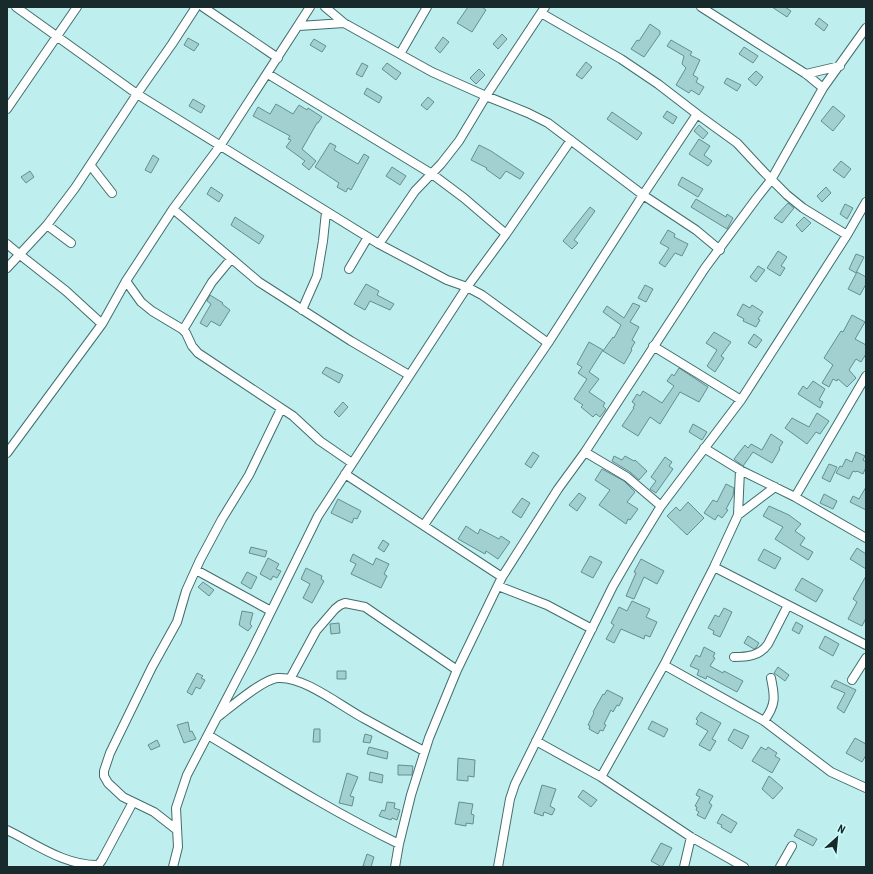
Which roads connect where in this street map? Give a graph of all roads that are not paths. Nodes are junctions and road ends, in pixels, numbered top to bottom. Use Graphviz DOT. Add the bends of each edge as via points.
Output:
graph roads {
  1 [pos="16,7"];
  2 [pos="77,7"];
  3 [pos="196,7"];
  4 [pos="202,7"];
  5 [pos="310,7"];
  6 [pos="325,7"];
  7 [pos="427,7"];
  8 [pos="701,7"];
  9 [pos="543,10"];
  10 [pos="344,23"];
  11 [pos="298,26"];
  12 [pos="866,28"];
  13 [pos="56,36"];
  14 [pos="400,54"];
  15 [pos="278,58"];
  16 [pos="840,66"];
  17 [pos="268,74"];
  18 [pos="806,74"];
  19 [pos="823,88"];
  20 [pos="137,94"];
  21 [pos="486,96"];
  22 [pos="7,109"];
  23 [pos="697,114"];
  24 [pos="570,140"];
  25 [pos="220,146"];
  26 [pos="91,166"];
  27 [pos="432,174"];
  28 [pos="771,180"];
  29 [pos="112,193"];
  30 [pos="643,195"];
  31 [pos="866,202"];
  32 [pos="173,209"];
  33 [pos="326,212"];
  34 [pos="47,225"];
  35 [pos="506,234"];
  36 [pos="847,235"];
  37 [pos="368,237"];
  38 [pos="71,243"];
  39 [pos="7,244"];
  40 [pos="379,244"];
  41 [pos="720,250"];
  42 [pos="19,254"];
  43 [pos="231,259"];
  44 [pos="7,268"];
  45 [pos="349,269"];
  46 [pos="126,281"];
  47 [pos="467,287"];
  48 [pos="302,310"];
  49 [pos="102,324"];
  50 [pos="183,330"];
  51 [pos="548,343"];
  52 [pos="654,346"];
  53 [pos="409,375"];
  54 [pos="866,376"];
  55 [pos="741,400"];
  56 [pos="281,409"];
  57 [pos="704,448"];
  58 [pos="7,452"];
  59 [pos="585,452"];
  60 [pos="352,463"];
  61 [pos="740,470"];
  62 [pos="345,474"];
  63 [pos="776,487"];
  64 [pos="795,497"];
  65 [pos="661,506"];
  66 [pos="738,515"];
  67 [pos="424,525"];
  68 [pos="866,538"];
  69 [pos="714,567"];
  70 [pos="196,570"];
  71 [pos="502,577"];
  72 [pos="498,586"];
  73 [pos="788,605"];
  74 [pos="272,611"];
  75 [pos="592,629"];
  76 [pos="866,645"];
  77 [pos="734,657"];
  78 [pos="866,658"];
  79 [pos="664,665"];
  80 [pos="457,670"];
  81 [pos="772,678"];
  82 [pos="290,679"];
  83 [pos="852,680"];
  84 [pos="217,717"];
  85 [pos="764,722"];
  86 [pos="208,735"];
  87 [pos="536,740"];
  88 [pos="424,752"];
  89 [pos="601,777"];
  90 [pos="866,788"];
  91 [pos="133,802"];
  92 [pos="7,830"];
  93 [pos="177,830"];
  94 [pos="691,837"];
  95 [pos="399,844"];
  96 [pos="792,846"];
  97 [pos="98,866"];
  98 [pos="173,867"];
  99 [pos="395,867"];
  100 [pos="498,867"];
  101 [pos="684,867"];
  102 [pos="744,867"];
  103 [pos="780,867"];
  1 -- 13 [label="street"];
  2 -- 13 [label="street"];
  3 -- 20 [label="street"];
  4 -- 15 [label="street"];
  5 -- 11 [label="street"];
  6 -- 10 [label="street"];
  7 -- 14 [label="street"];
  8 -- 18 [label="street"];
  9 -- 21 [label="street"];
  9 -- 23 [label="street" via="621,59"];
  10 -- 11 [label="street"];
  10 -- 14 [label="street"];
  11 -- 15 [label="street"];
  12 -- 16 [label="street"];
  13 -- 20 [label="street"];
  13 -- 22 [label="street"];
  14 -- 21 [label="street" via="432,72"];
  15 -- 17 [label="street"];
  16 -- 18 [label="street"];
  16 -- 19 [label="street"];
  17 -- 25 [label="street"];
  17 -- 27 [label="street"];
  18 -- 19 [label="street"];
  19 -- 28 [label="street"];
  20 -- 25 [label="street"];
  20 -- 26 [label="street"];
  21 -- 24 [label="street" via="534,116"];
  21 -- 27 [label="street" via="467,130"];
  23 -- 28 [label="street" via="738,143"];
  23 -- 30 [label="street"];
  24 -- 30 [label="street"];
  24 -- 35 [label="street"];
  25 -- 32 [label="street"];
  25 -- 33 [label="street"];
  26 -- 29 [label="street"];
  26 -- 34 [label="street"];
  27 -- 35 [label="street"];
  27 -- 40 [label="street" via="415,191"];
  28 -- 36 [label="street" via="804,208"];
  28 -- 41 [label="street"];
  30 -- 41 [label="street" via="696,230"];
  30 -- 51 [label="street"];
  31 -- 36 [label="street"];
  32 -- 43 [label="street"];
  32 -- 46 [label="street"];
  33 -- 37 [label="street"];
  33 -- 48 [label="street" via="317,276"];
  34 -- 38 [label="street"];
  34 -- 42 [label="street"];
  35 -- 47 [label="street"];
  36 -- 55 [label="street"];
  37 -- 40 [label="street"];
  37 -- 45 [label="street"];
  39 -- 42 [label="street"];
  40 -- 47 [label="street" via="447,280"];
  41 -- 52 [label="street" via="705,268"];
  42 -- 44 [label="street"];
  42 -- 49 [label="street" via="66,291"];
  43 -- 48 [label="street" via="259,282"];
  43 -- 50 [label="street" via="212,282"];
  46 -- 49 [label="street"];
  46 -- 50 [label="street" via="141,302"];
  47 -- 51 [label="street"];
  47 -- 53 [label="street"];
  48 -- 53 [label="street"];
  49 -- 58 [label="street"];
  50 -- 56 [label="street" via="198,353"];
  51 -- 67 [label="street"];
  52 -- 55 [label="street"];
  52 -- 59 [label="street"];
  53 -- 60 [label="street"];
  54 -- 64 [label="street"];
  55 -- 57 [label="street"];
  56 -- 60 [label="street"];
  56 -- 70 [label="street" via="251,471 222,519"];
  57 -- 61 [label="street"];
  57 -- 65 [label="street"];
  59 -- 65 [label="street" via="626,477"];
  59 -- 71 [label="street" via="558,489"];
  60 -- 62 [label="street"];
  61 -- 63 [label="street"];
  61 -- 66 [label="street"];
  62 -- 67 [label="street"];
  62 -- 74 [label="street" via="318,516"];
  63 -- 64 [label="street"];
  63 -- 66 [label="street"];
  64 -- 68 [label="street"];
  65 -- 75 [label="street" via="613,586"];
  66 -- 69 [label="street"];
  67 -- 71 [label="street"];
  69 -- 73 [label="street"];
  69 -- 79 [label="street"];
  70 -- 74 [label="street"];
  70 -- 91 [label="street" via="186,591 177,622 110,753 104,770 108,783 123,797"];
  71 -- 72 [label="street"];
  72 -- 75 [label="street" via="547,605"];
  72 -- 80 [label="street"];
  73 -- 76 [label="street"];
  73 -- 77 [label="street" via="761,653"];
  74 -- 84 [label="street"];
  75 -- 87 [label="street"];
  78 -- 83 [label="street"];
  79 -- 85 [label="street"];
  79 -- 89 [label="street"];
  80 -- 82 [label="street" via="365,608 345,602 335,609 316,631"];
  80 -- 88 [label="street"];
  81 -- 85 [label="street" via="774,704"];
  82 -- 84 [label="street" via="270,680"];
  82 -- 88 [label="street" via="317,690"];
  84 -- 86 [label="street"];
  85 -- 90 [label="street" via="831,772"];
  86 -- 93 [label="street" via="180,795 176,808"];
  86 -- 95 [label="street" via="328,807"];
  87 -- 89 [label="street"];
  87 -- 100 [label="street" via="510,799"];
  88 -- 95 [label="street"];
  89 -- 94 [label="street"];
  91 -- 93 [label="street" via="154,812"];
  91 -- 97 [label="street"];
  92 -- 97 [label="street" via="59,857"];
  93 -- 98 [label="street" via="178,847"];
  94 -- 101 [label="street"];
  94 -- 102 [label="street"];
  95 -- 99 [label="street"];
  96 -- 103 [label="street"];
}
